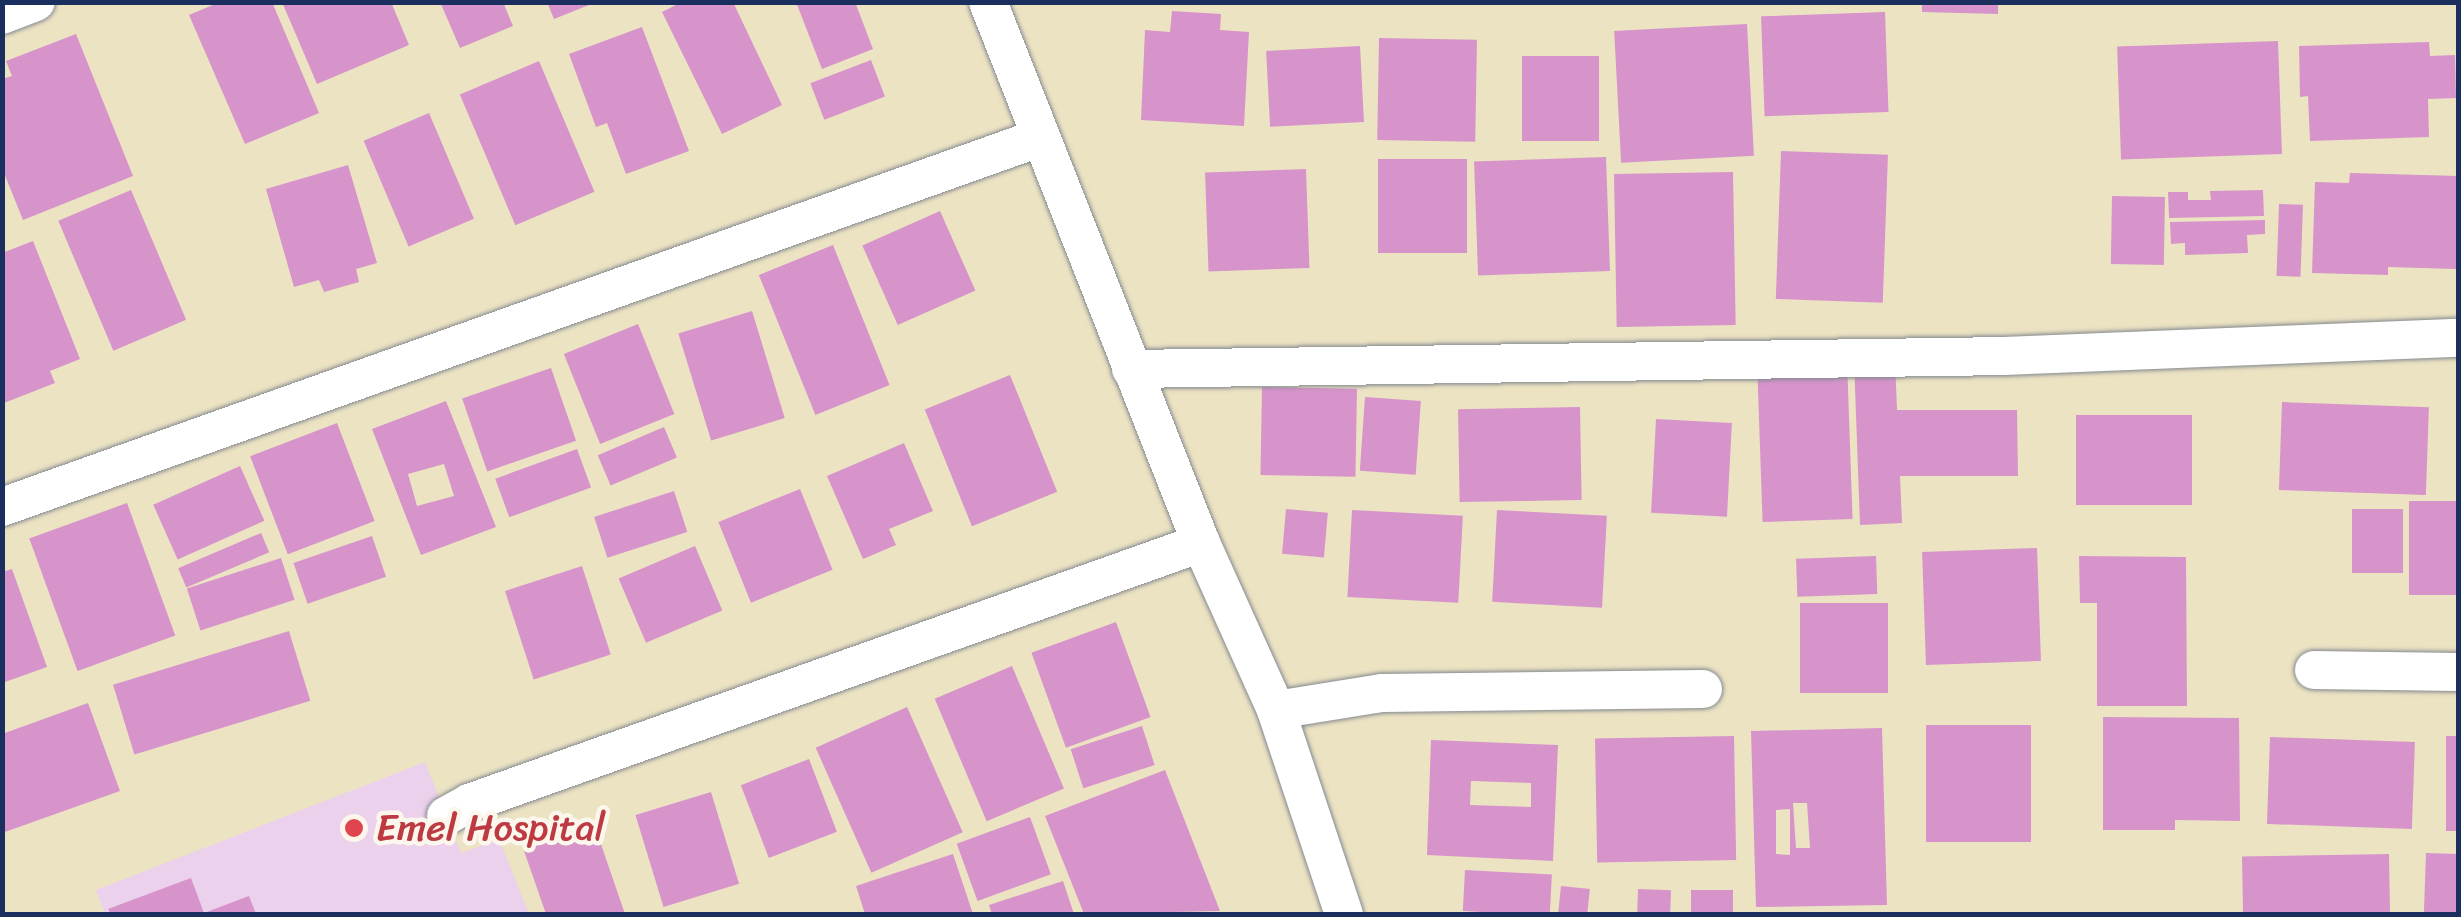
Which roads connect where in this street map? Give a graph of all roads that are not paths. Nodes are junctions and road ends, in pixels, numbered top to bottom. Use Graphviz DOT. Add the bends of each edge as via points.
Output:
graph roads {
  1 [pos="36,2"];
  2 [pos="988,2"];
  3 [pos="2,15"];
  4 [pos="1039,138"];
  5 [pos="2458,338"];
  6 [pos="1131,369"];
  7 [pos="2,507"];
  8 [pos="1200,543"];
  9 [pos="2314,670"];
  10 [pos="2458,672"];
  11 [pos="1704,689"];
  12 [pos="1276,710"];
  13 [pos="446,816"];
  14 [pos="1344,914"];
  1 -- 3 [label="street"];
  2 -- 4 [label="street"];
  4 -- 6 [label="street"];
  4 -- 7 [label="street"];
  5 -- 6 [label="street" via="2004,356"];
  6 -- 8 [label="street"];
  8 -- 12 [label="street"];
  8 -- 13 [label="street"];
  9 -- 10 [label="street"];
  11 -- 12 [label="street" via="1382,693"];
  12 -- 14 [label="street"];
}
